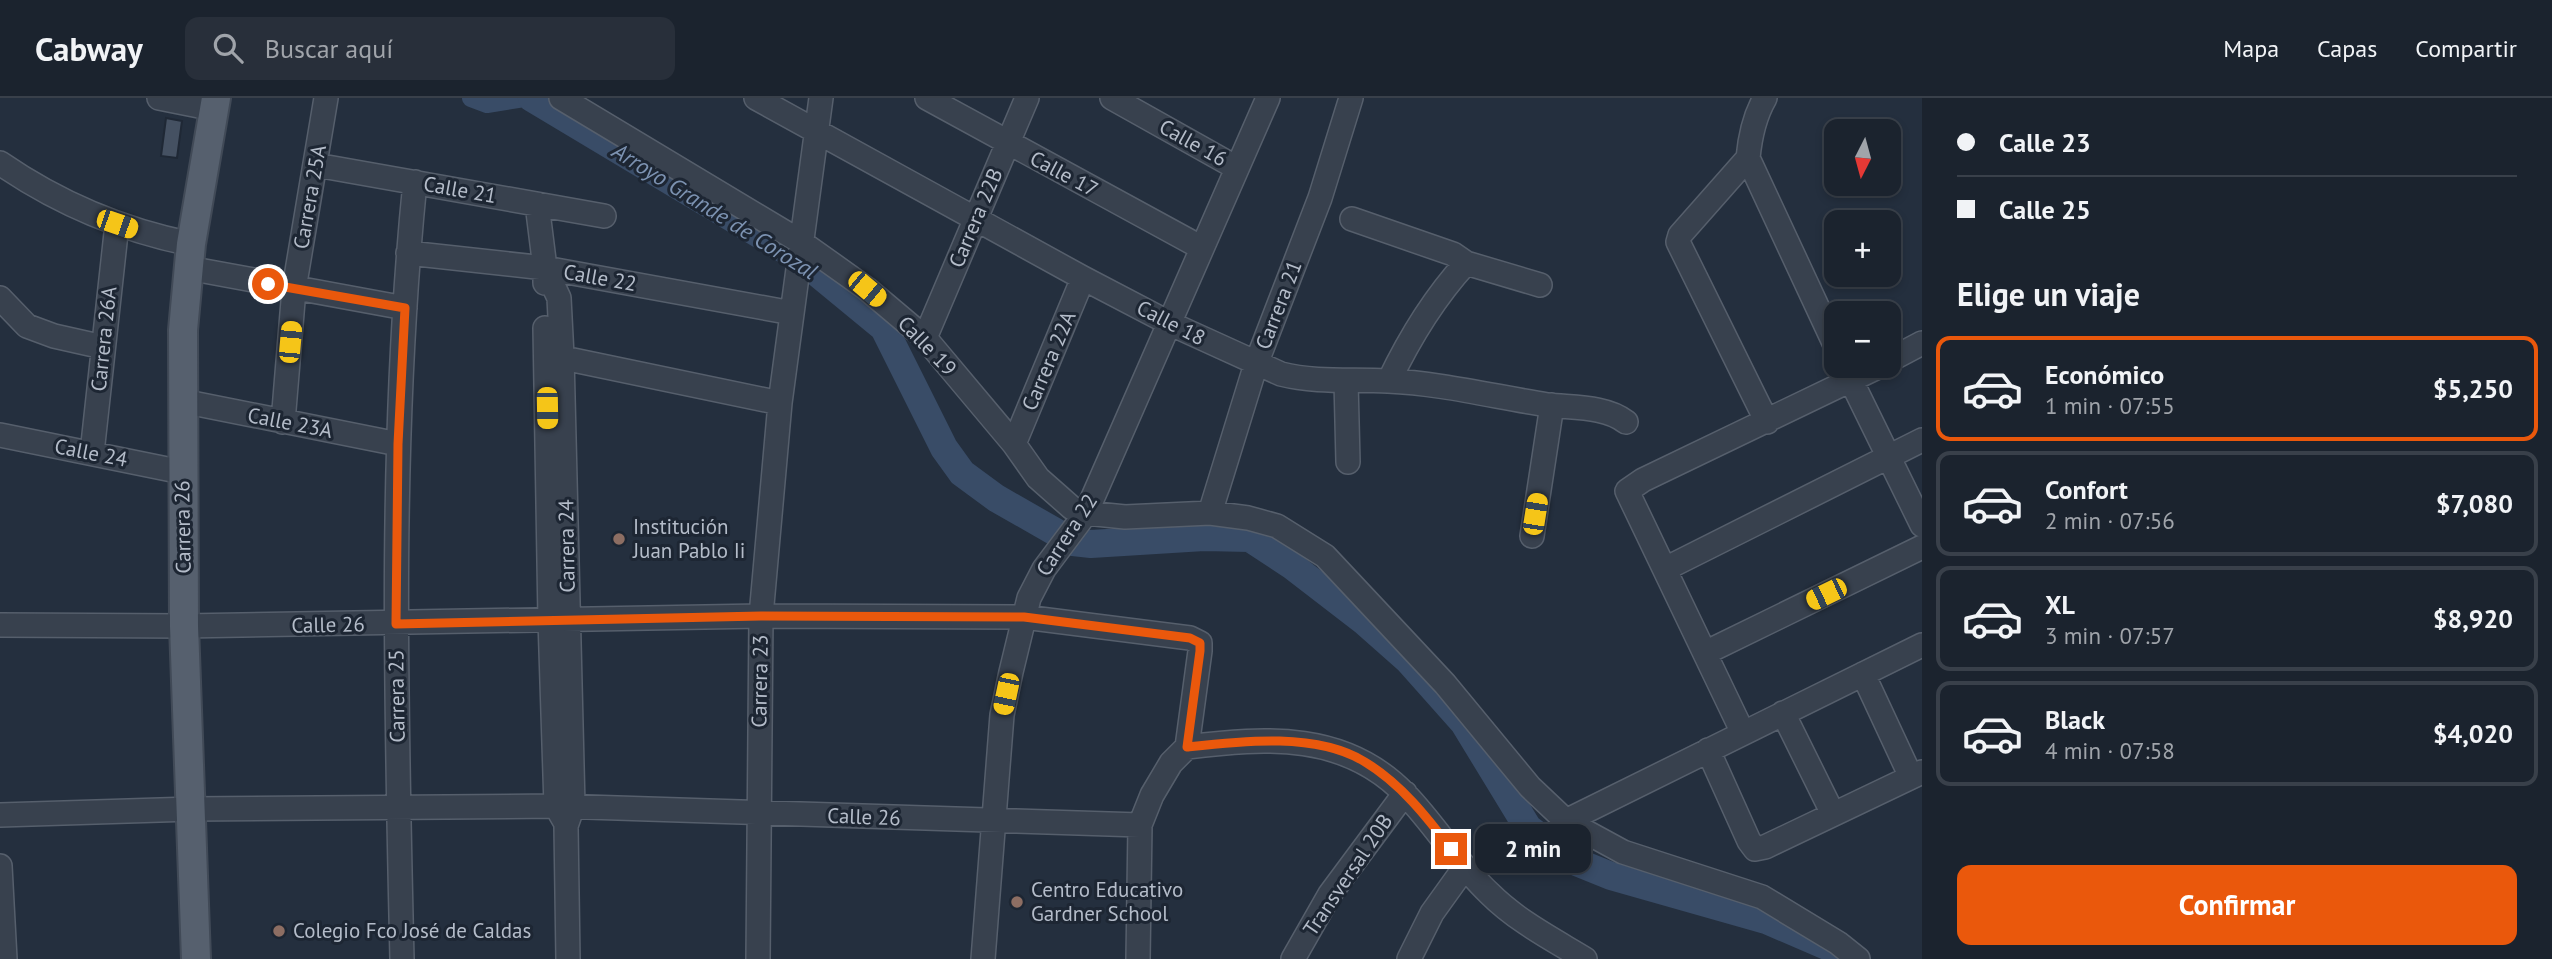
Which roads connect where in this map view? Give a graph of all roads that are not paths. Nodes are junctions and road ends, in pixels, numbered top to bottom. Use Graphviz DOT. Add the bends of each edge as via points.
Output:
graph roads {
  1 [pos="159,98"];
  2 [pos="327,98"];
  3 [pos="561,98"];
  4 [pos="756,98"];
  5 [pos="821,98"];
  6 [pos="927,98"];
  7 [pos="1027,98"];
  8 [pos="1112,98"];
  9 [pos="1268,98"];
  10 [pos="1351,98"];
  11 [pos="1765,98"];
  12 [pos="215,104"];
  13 [pos="817,133"];
  14 [pos="1008,143"];
  15 [pos="1748,158"];
  16 [pos="0,163"];
  17 [pos="316,165"];
  18 [pos="1237,168"];
  19 [pos="415,182"];
  20 [pos="537,204"];
  21 [pos="604,216"];
  22 [pos="975,218"];
  23 [pos="1352,219"];
  24 [pos="117,224"];
  25 [pos="800,248"];
  26 [pos="1202,248"];
  27 [pos="408,253"];
  28 [pos="190,256"];
  29 [pos="1466,263"];
  30 [pos="545,268"];
  31 [pos="1083,278"];
  32 [pos="1540,285"];
  33 [pos="294,289"];
  34 [pos="0,298"];
  35 [pos="793,303"];
  36 [pos="405,308"];
  37 [pos="1824,322"];
  38 [pos="1171,324"];
  39 [pos="925,338"];
  40 [pos="1922,343"];
  41 [pos="103,347"];
  42 [pos="1901,354"];
  43 [pos="554,355"];
  44 [pos="1256,364"];
  45 [pos="1841,378"];
  46 [pos="1850,378"];
  47 [pos="1346,381"];
  48 [pos="1389,381"];
  49 [pos="182,401"];
  50 [pos="780,403"];
  51 [pos="1552,405"];
  52 [pos="283,422"];
  53 [pos="1626,422"];
  54 [pos="1768,422"];
  55 [pos="0,435"];
  56 [pos="1922,440"];
  57 [pos="398,444"];
  58 [pos="1014,444"];
  59 [pos="92,453"];
  60 [pos="1888,457"];
  61 [pos="1348,461"];
  62 [pos="182,472"];
  63 [pos="1210,513"];
  64 [pos="1081,522"];
  65 [pos="1922,525"];
  66 [pos="1532,536"];
  67 [pos="1922,547"];
  68 [pos="1665,569"];
  69 [pos="761,616"];
  70 [pos="1024,617"];
  71 [pos="559,620"];
  72 [pos="396,624"];
  73 [pos="0,625"];
  74 [pos="184,626"];
  75 [pos="1922,645"];
  76 [pos="1705,653"];
  77 [pos="1863,674"];
  78 [pos="1783,713"];
  79 [pos="1743,733"];
  80 [pos="1187,747"];
  81 [pos="1708,750"];
  82 [pos="1917,774"];
  83 [pos="1405,793"];
  84 [pos="399,807"];
  85 [pos="192,809"];
  86 [pos="565,813"];
  87 [pos="758,814"];
  88 [pos="1833,814"];
  89 [pos="0,815"];
  90 [pos="994,821"];
  91 [pos="1566,821"];
  92 [pos="1140,825"];
  93 [pos="0,866"];
  94 [pos="1465,867"];
  95 [pos="5,959"];
  96 [pos="196,959"];
  97 [pos="402,959"];
  98 [pos="568,959"];
  99 [pos="758,959"];
  100 [pos="983,959"];
  101 [pos="1138,959"];
  102 [pos="1293,959"];
  103 [pos="1409,959"];
  104 [pos="1585,959"];
  105 [pos="1858,959"];
  1 -- 12 [label="street"];
  2 -- 17 [label="street, Carrera 25A"];
  3 -- 25 [label="street, Calle 19"];
  4 -- 13 [label="street, Calle 18"];
  5 -- 13 [label="street, Carrera 23"];
  6 -- 14 [label="street, Calle 17"];
  7 -- 14 [label="street, Carrera 22B"];
  8 -- 18 [label="street, Calle 16"];
  9 -- 18 [label="street, Carrera 22"];
  10 -- 44 [label="street, Carrera 21" via="1320,198"];
  11 -- 15 [label="street" via="1749,141"];
  12 -- 28 [label="main road, Carrera 26"];
  13 -- 22 [label="street, Calle 18"];
  13 -- 25 [label="street, Carrera 23"];
  14 -- 22 [label="street, Carrera 22B"];
  14 -- 26 [label="street, Calle 17"];
  15 -- 37 [label="street"];
  15 -- 54 [label="street" via="1678,242"];
  16 -- 24 [label="street" via="58,198"];
  17 -- 19 [label="street, Calle 21"];
  17 -- 33 [label="street, Carrera 25A"];
  18 -- 26 [label="street, Carrera 22"];
  19 -- 20 [label="street, Calle 21"];
  19 -- 27 [label="street, Carrera 25"];
  20 -- 21 [label="street, Calle 21"];
  20 -- 30 [label="street, Carrera 24"];
  22 -- 31 [label="street, Calle 18"];
  22 -- 39 [label="street, Carrera 22B"];
  23 -- 29 [label="street" via="1453,254"];
  24 -- 28 [label="street"];
  24 -- 41 [label="street, Carrera 26A"];
  25 -- 35 [label="street, Carrera 23"];
  25 -- 39 [label="street, Calle 19" via="867,289"];
  26 -- 38 [label="street, Carrera 22"];
  27 -- 30 [label="street, Calle 22"];
  27 -- 36 [label="street, Carrera 25"];
  28 -- 33 [label="street"];
  28 -- 49 [label="main road, Carrera 26"];
  29 -- 32 [label="street"];
  29 -- 48 [label="street" via="1411,334"];
  30 -- 35 [label="street, Calle 22"];
  30 -- 43 [label="street, Carrera 24" via="559,298"];
  31 -- 38 [label="street, Calle 18"];
  31 -- 58 [label="street, Carrera 22A"];
  33 -- 36 [label="street"];
  33 -- 52 [label="street, Carrera 25A"];
  34 -- 41 [label="street" via="27,326"];
  35 -- 50 [label="street, Carrera 23"];
  36 -- 57 [label="street, Carrera 25"];
  38 -- 44 [label="street, Calle 18"];
  38 -- 64 [label="street, Carrera 22"];
  39 -- 58 [label="street, Calle 19"];
  40 -- 42 [label="street"];
  41 -- 59 [label="street, Carrera 26A"];
  43 -- 50 [label="street"];
  43 -- 71 [label="street, Carrera 24"];
  44 -- 47 [label="street, Calle 18" via="1300,379"];
  44 -- 63 [label="street, Carrera 21"];
  45 -- 54 [label="street"];
  46 -- 60 [label="street"];
  47 -- 48 [label="street, Calle 18"];
  47 -- 61 [label="street"];
  48 -- 51 [label="street, Calle 18"];
  49 -- 52 [label="street, Calle 23A"];
  49 -- 62 [label="main road, Carrera 26"];
  50 -- 69 [label="street, Carrera 23"];
  51 -- 53 [label="street, Calle 18" via="1605,413"];
  51 -- 66 [label="street"];
  52 -- 57 [label="street, Calle 23A"];
  54 -- 68 [label="street" via="1627,491"];
  55 -- 59 [label="street, Calle 24"];
  56 -- 60 [label="street"];
  57 -- 72 [label="street, Carrera 25"];
  58 -- 64 [label="street, Calle 19" via="1038,478"];
  59 -- 62 [label="street, Calle 24"];
  60 -- 65 [label="street"];
  60 -- 68 [label="street"];
  62 -- 74 [label="main road, Carrera 26"];
  63 -- 64 [label="street"];
  63 -- 91 [label="street" via="1277,526 1325,556 1446,684 1530,787"];
  64 -- 70 [label="street, Carrera 22" via="1044,569"];
  67 -- 76 [label="street"];
  68 -- 76 [label="street"];
  69 -- 70 [label="street, Calle 26"];
  69 -- 71 [label="street, Calle 26"];
  69 -- 87 [label="street, Carrera 23"];
  70 -- 80 [label="street, Calle 26" via="1200,643"];
  70 -- 90 [label="street, Carrera 22" via="1002,715"];
  71 -- 72 [label="street, Calle 26"];
  71 -- 86 [label="street, Carrera 24"];
  72 -- 74 [label="street, Calle 26"];
  72 -- 84 [label="street, Carrera 25"];
  73 -- 74 [label="street, Calle 26"];
  74 -- 85 [label="main road, Carrera 26"];
  75 -- 77 [label="street"];
  76 -- 79 [label="street"];
  77 -- 78 [label="street"];
  77 -- 82 [label="street"];
  78 -- 79 [label="street"];
  78 -- 88 [label="street"];
  79 -- 81 [label="street"];
  80 -- 83 [label="street" via="1276,741 1328,747 1364,761"];
  80 -- 92 [label="street" via="1152,795"];
  81 -- 88 [label="street" via="1755,849"];
  81 -- 91 [label="street"];
  82 -- 88 [label="street"];
  83 -- 94 [label="street"];
  83 -- 102 [label="street, Transversal 20B" via="1330,894"];
  84 -- 85 [label="street, Calle 26"];
  84 -- 86 [label="street, Calle 26"];
  84 -- 97 [label="street, Carrera 25"];
  85 -- 89 [label="street, Calle 26"];
  85 -- 96 [label="main road, Carrera 26"];
  86 -- 87 [label="street, Calle 26"];
  86 -- 98 [label="street, Carrera 24"];
  87 -- 90 [label="street, Calle 26"];
  87 -- 99 [label="street, Carrera 23"];
  90 -- 92 [label="street, Calle 26"];
  90 -- 100 [label="street, Carrera 22"];
  91 -- 105 [label="street" via="1623,852 1762,897"];
  92 -- 101 [label="street"];
  93 -- 95 [label="street"];
  94 -- 103 [label="street" via="1432,913"];
  94 -- 104 [label="street" via="1522,922"];
}
